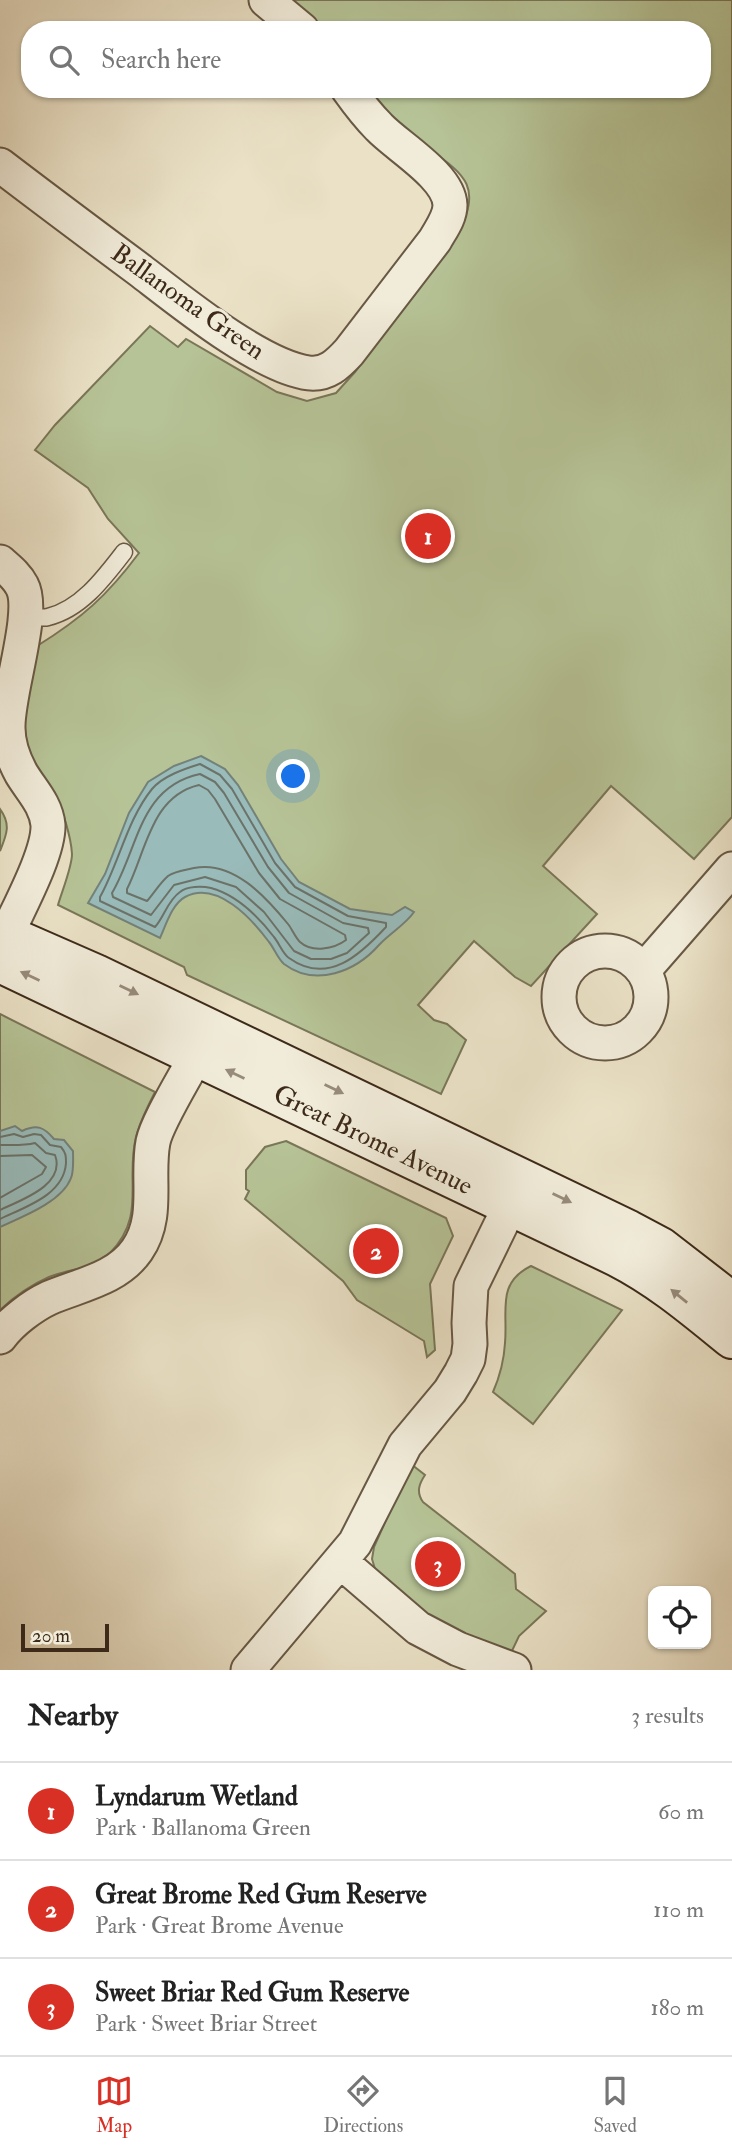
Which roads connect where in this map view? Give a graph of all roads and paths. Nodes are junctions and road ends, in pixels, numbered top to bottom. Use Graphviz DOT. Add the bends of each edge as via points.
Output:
graph roads {
  1 [pos="266,0"];
  2 [pos="291,21"];
  3 [pos="355,98"];
  4 [pos="0,165"];
  5 [pos="124,552"];
  6 [pos="0,562"];
  7 [pos="25,615"];
  8 [pos="732,869"];
  9 [pos="2,945"];
  10 [pos="643,971"];
  11 [pos="203,1043"];
  12 [pos="517,1192"];
  13 [pos="732,1302"];
  14 [pos="0,1338"];
  15 [pos="732,1339"];
  16 [pos="341,1561"];
  17 [pos="248,1670"];
  18 [pos="514,1670"];
  1 -- 2 [label="street"];
  3 -- 4 [label="street, Ballanoma Green" via="379,127 434,175 444,187 450,207 435,240 349,352 321,373 287,368 244,345"];
  5 -- 7 [label="lane" via="73,607 45,618"];
  6 -- 7 [label="street" via="22,586"];
  7 -- 9 [label="street" via="8,731 13,755 44,809 48,825 41,856"];
  8 -- 10 [label="street"];
  9 -- 11 [label="street, Great Brome Avenue" via="96,974"];
  11 -- 12 [label="street, Great Brome Avenue"];
  11 -- 14 [label="street" via="154,1139 148,1230 136,1252 119,1269 47,1299 21,1316"];
  12 -- 13 [label="street, Great Brome Avenue, one-way" via="661,1247"];
  15 -- 12 [label="street, Great Brome Avenue, one-way" via="648,1273"];
  12 -- 16 [label="street" via="471,1286 468,1359 450,1391 405,1445 362,1533"];
  16 -- 17 [label="street"];
  16 -- 18 [label="street" via="436,1640"];
}
